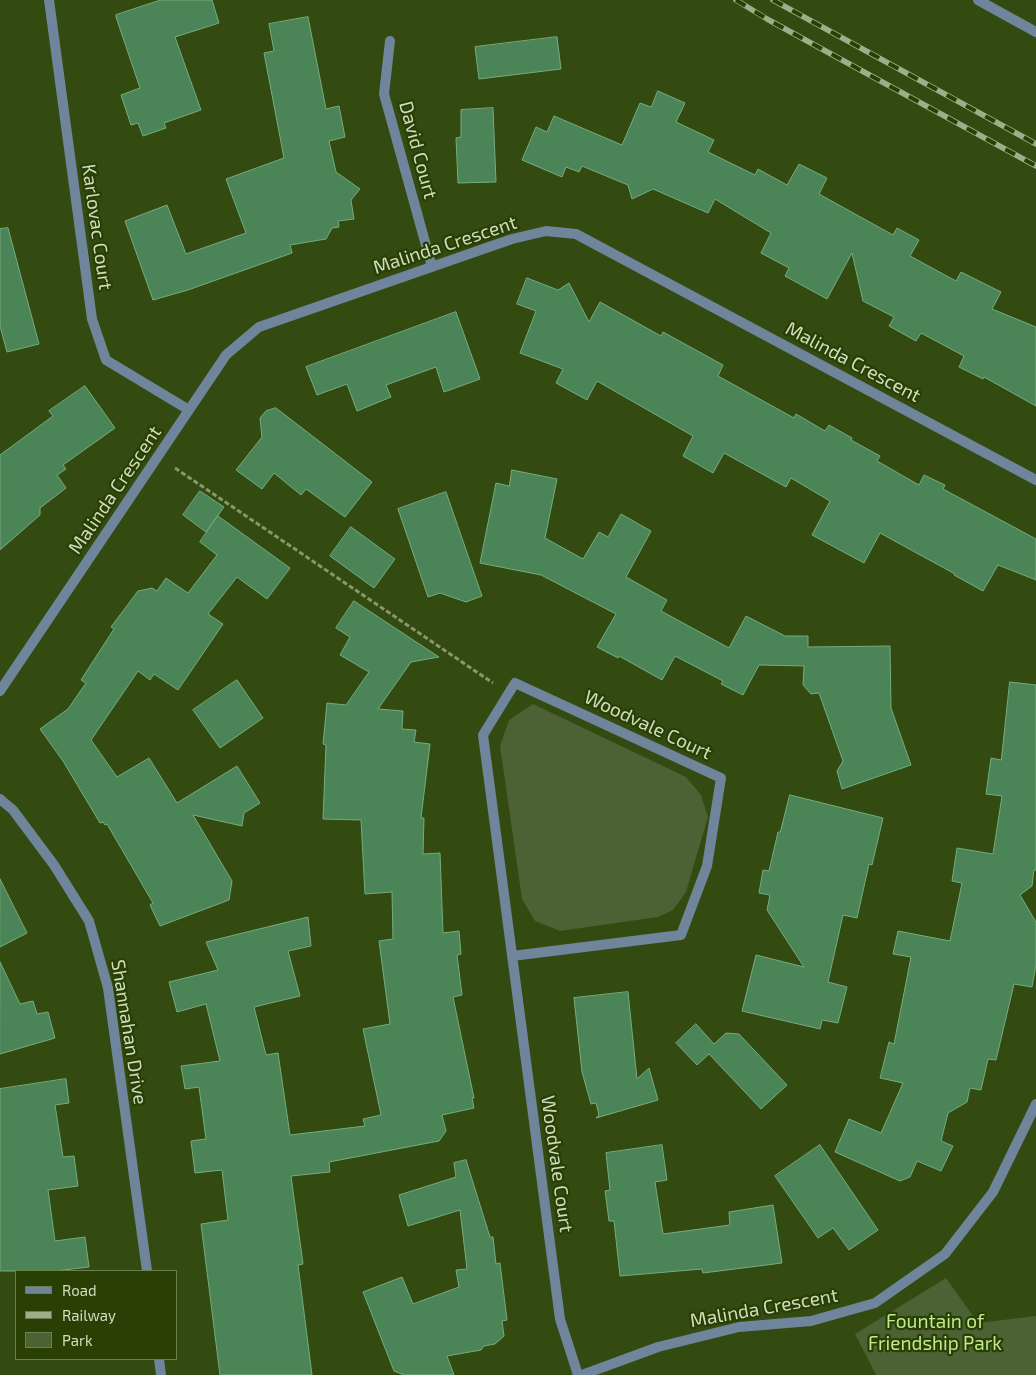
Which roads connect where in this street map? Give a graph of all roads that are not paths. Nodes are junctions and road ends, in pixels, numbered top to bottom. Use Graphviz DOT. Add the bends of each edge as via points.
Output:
graph roads {
  1 [pos="49,0"];
  2 [pos="978,0"];
  3 [pos="1036,32"];
  4 [pos="390,41"];
  5 [pos="432,267"];
  6 [pos="189,410"];
  7 [pos="1036,480"];
  8 [pos="0,691"];
  9 [pos="0,799"];
  10 [pos="512,956"];
  11 [pos="1036,1104"];
  12 [pos="147,1270"];
  13 [pos="158,1360"];
  14 [pos="161,1375"];
  15 [pos="580,1375"];
  1 -- 6 [label="street, Karlovac Court" via="92,319 106,360"];
  2 -- 3 [label="street"];
  4 -- 5 [label="street, David Court" via="384,94"];
  5 -- 6 [label="street, Malinda Crescent" via="259,327 226,355"];
  5 -- 7 [label="street, Malinda Crescent" via="512,239 546,231 576,234"];
  6 -- 8 [label="street, Malinda Crescent"];
  9 -- 12 [label="street, Shannahan Drive" via="13,810 54,864 89,921 108,988"];
  10 -- 10 [label="street, Woodvale Court" via="483,735 516,683 721,778 707,866 681,935"];
  10 -- 15 [label="street, Woodvale Court" via="560,1319"];
  11 -- 15 [label="street, Malinda Crescent" via="993,1192 945,1254 875,1303 811,1322 740,1327 667,1344"];
  13 -- 14 [label="street"];
}
